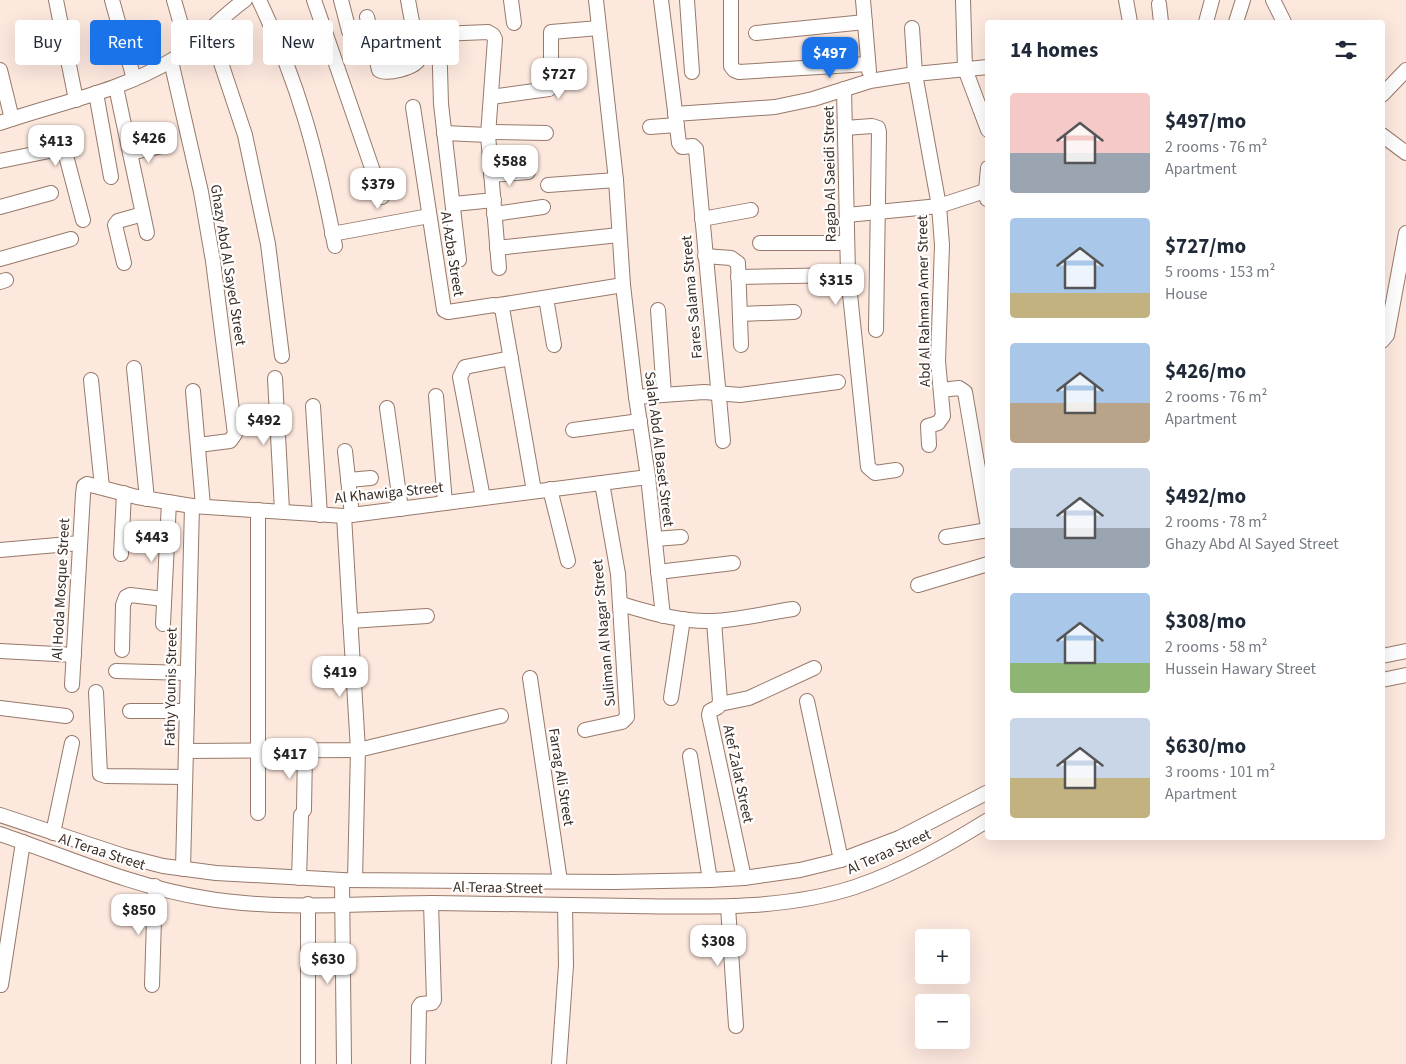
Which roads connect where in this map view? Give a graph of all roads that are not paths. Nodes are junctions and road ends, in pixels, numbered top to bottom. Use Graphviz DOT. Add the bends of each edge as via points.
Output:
graph roads {
  1 [pos="56,0"];
  2 [pos="112,0"];
  3 [pos="174,0"];
  4 [pos="244,0"];
  5 [pos="259,0"];
  6 [pos="314,0"];
  7 [pos="341,0"];
  8 [pos="408,0"];
  9 [pos="512,0"];
  10 [pos="596,0"];
  11 [pos="661,0"];
  12 [pos="687,0"];
  13 [pos="732,0"];
  14 [pos="863,0"];
  15 [pos="963,0"];
  16 [pos="1126,0"];
  17 [pos="1212,0"];
  18 [pos="1243,0"];
  19 [pos="1274,0"];
  20 [pos="1159,4"];
  21 [pos="180,20"];
  22 [pos="221,20"];
  23 [pos="346,20"];
  24 [pos="412,20"];
  25 [pos="1130,20"];
  26 [pos="1161,20"];
  27 [pos="1207,20"];
  28 [pos="1237,20"];
  29 [pos="1282,20"];
  30 [pos="865,22"];
  31 [pos="514,24"];
  32 [pos="599,28"];
  33 [pos="912,28"];
  34 [pos="459,33"];
  35 [pos="756,33"];
  36 [pos="171,61"];
  37 [pos="868,64"];
  38 [pos="172,65"];
  39 [pos="222,65"];
  40 [pos="377,65"];
  41 [pos="414,65"];
  42 [pos="440,65"];
  43 [pos="985,67"];
  44 [pos="0,70"];
  45 [pos="965,70"];
  46 [pos="1406,70"];
  47 [pos="692,72"];
  48 [pos="915,74"];
  49 [pos="134,79"];
  50 [pos="870,81"];
  51 [pos="116,87"];
  52 [pos="844,89"];
  53 [pos="1385,92"];
  54 [pos="96,93"];
  55 [pos="491,97"];
  56 [pos="76,100"];
  57 [pos="413,107"];
  58 [pos="676,119"];
  59 [pos="6,121"];
  60 [pos="985,122"];
  61 [pos="650,128"];
  62 [pos="845,128"];
  63 [pos="444,132"];
  64 [pos="546,133"];
  65 [pos="489,134"];
  66 [pos="1385,137"];
  67 [pos="162,146"];
  68 [pos="130,153"];
  69 [pos="1406,153"];
  70 [pos="0,161"];
  71 [pos="528,172"];
  72 [pos="491,175"];
  73 [pos="111,177"];
  74 [pos="616,180"];
  75 [pos="548,185"];
  76 [pos="51,193"];
  77 [pos="985,194"];
  78 [pos="382,196"];
  79 [pos="494,200"];
  80 [pos="454,204"];
  81 [pos="939,206"];
  82 [pos="0,207"];
  83 [pos="543,207"];
  84 [pos="751,210"];
  85 [pos="876,212"];
  86 [pos="144,214"];
  87 [pos="494,214"];
  88 [pos="847,215"];
  89 [pos="429,216"];
  90 [pos="702,219"];
  91 [pos="83,220"];
  92 [pos="147,233"];
  93 [pos="1406,233"];
  94 [pos="620,235"];
  95 [pos="71,239"];
  96 [pos="760,243"];
  97 [pos="847,243"];
  98 [pos="497,248"];
  99 [pos="705,256"];
  100 [pos="0,259"];
  101 [pos="459,260"];
  102 [pos="124,263"];
  103 [pos="498,268"];
  104 [pos="848,275"];
  105 [pos="738,277"];
  106 [pos="623,285"];
  107 [pos="546,298"];
  108 [pos="499,305"];
  109 [pos="658,310"];
  110 [pos="794,312"];
  111 [pos="740,314"];
  112 [pos="876,330"];
  113 [pos="1385,337"];
  114 [pos="554,345"];
  115 [pos="741,345"];
  116 [pos="282,356"];
  117 [pos="511,358"];
  118 [pos="134,368"];
  119 [pos="275,378"];
  120 [pos="91,380"];
  121 [pos="838,382"];
  122 [pos="941,390"];
  123 [pos="193,391"];
  124 [pos="717,393"];
  125 [pos="664,394"];
  126 [pos="436,396"];
  127 [pos="636,397"];
  128 [pos="313,406"];
  129 [pos="387,408"];
  130 [pos="640,421"];
  131 [pos="573,430"];
  132 [pos="723,441"];
  133 [pos="198,445"];
  134 [pos="929,445"];
  135 [pos="345,451"];
  136 [pos="896,470"];
  137 [pos="648,477"];
  138 [pos="371,478"];
  139 [pos="348,480"];
  140 [pos="602,483"];
  141 [pos="102,487"];
  142 [pos="550,489"];
  143 [pos="534,491"];
  144 [pos="124,494"];
  145 [pos="483,498"];
  146 [pos="147,499"];
  147 [pos="169,502"];
  148 [pos="445,503"];
  149 [pos="197,506"];
  150 [pos="258,510"];
  151 [pos="401,510"];
  152 [pos="985,510"];
  153 [pos="282,511"];
  154 [pos="320,515"];
  155 [pos="348,515"];
  156 [pos="985,529"];
  157 [pos="681,537"];
  158 [pos="946,537"];
  159 [pos="654,540"];
  160 [pos="80,543"];
  161 [pos="0,550"];
  162 [pos="121,554"];
  163 [pos="568,561"];
  164 [pos="733,563"];
  165 [pos="985,565"];
  166 [pos="658,572"];
  167 [pos="918,584"];
  168 [pos="164,599"];
  169 [pos="621,604"];
  170 [pos="793,609"];
  171 [pos="427,616"];
  172 [pos="663,616"];
  173 [pos="683,620"];
  174 [pos="350,621"];
  175 [pos="714,621"];
  176 [pos="163,624"];
  177 [pos="122,650"];
  178 [pos="0,651"];
  179 [pos="1406,651"];
  180 [pos="74,655"];
  181 [pos="1385,655"];
  182 [pos="814,668"];
  183 [pos="116,671"];
  184 [pos="188,673"];
  185 [pos="1406,675"];
  186 [pos="530,678"];
  187 [pos="1385,679"];
  188 [pos="72,685"];
  189 [pos="96,692"];
  190 [pos="671,698"];
  191 [pos="807,701"];
  192 [pos="720,704"];
  193 [pos="0,708"];
  194 [pos="130,711"];
  195 [pos="187,711"];
  196 [pos="66,716"];
  197 [pos="501,716"];
  198 [pos="584,730"];
  199 [pos="72,743"];
  200 [pos="257,750"];
  201 [pos="305,750"];
  202 [pos="358,750"];
  203 [pos="186,752"];
  204 [pos="690,756"];
  205 [pos="185,777"];
  206 [pos="985,794"];
  207 [pos="258,813"];
  208 [pos="0,815"];
  209 [pos="985,822"];
  210 [pos="53,833"];
  211 [pos="0,834"];
  212 [pos="23,842"];
  213 [pos="841,860"];
  214 [pos="183,869"];
  215 [pos="299,878"];
  216 [pos="744,878"];
  217 [pos="348,880"];
  218 [pos="710,880"];
  219 [pos="560,881"];
  220 [pos="155,886"];
  221 [pos="431,903"];
  222 [pos="308,904"];
  223 [pos="342,904"];
  224 [pos="565,905"];
  225 [pos="728,907"];
  226 [pos="1,985"];
  227 [pos="152,986"];
  228 [pos="736,1026"];
  229 [pos="308,1064"];
  230 [pos="344,1064"];
  231 [pos="418,1064"];
  232 [pos="559,1064"];
  1 -- 56 [label="street"];
  2 -- 49 [label="street"];
  3 -- 21 [label="street"];
  4 -- 22 [label="street"];
  5 -- 89 [label="street" via="278,39 299,96 319,167 333,240"];
  6 -- 78 [label="street"];
  7 -- 23 [label="street"];
  8 -- 24 [label="street"];
  9 -- 31 [label="street"];
  10 -- 32 [label="street, Salah Abd Al Baset Street"];
  11 -- 58 [label="street"];
  12 -- 47 [label="street"];
  13 -- 37 [label="street" via="731,66 734,70"];
  14 -- 30 [label="street"];
  15 -- 45 [label="street"];
  16 -- 25 [label="street"];
  17 -- 27 [label="street"];
  18 -- 28 [label="street"];
  19 -- 29 [label="street"];
  20 -- 26 [label="street"];
  30 -- 35 [label="street"];
  30 -- 37 [label="street"];
  32 -- 55 [label="street" via="553,31 550,35 551,88"];
  32 -- 74 [label="street, Salah Abd Al Baset Street"];
  33 -- 48 [label="street, Abd Al Rahman Amer Street"];
  34 -- 55 [label="street" via="488,32 493,35"];
  36 -- 49 [label="street"];
  37 -- 50 [label="street"];
  38 -- 133 [label="street, Ghazy Abd Al Sayed Street" via="214,261 235,434 230,441"];
  39 -- 116 [label="street" via="245,135 268,244"];
  40 -- 41 [label="street" via="382,72"];
  42 -- 63 [label="street"];
  43 -- 45 [label="street"];
  44 -- 59 [label="street"];
  45 -- 48 [label="street"];
  45 -- 60 [label="street"];
  46 -- 53 [label="street"];
  48 -- 50 [label="street"];
  48 -- 81 [label="street, Abd Al Rahman Amer Street"];
  49 -- 51 [label="street"];
  50 -- 52 [label="street"];
  51 -- 54 [label="street"];
  51 -- 68 [label="street"];
  52 -- 58 [label="street" via="776,107"];
  52 -- 62 [label="street, Ragab Al Saeidi Street"];
  54 -- 56 [label="street"];
  54 -- 73 [label="street"];
  55 -- 65 [label="street"];
  56 -- 59 [label="street"];
  57 -- 89 [label="street, Al Azba Street"];
  58 -- 61 [label="street"];
  58 -- 90 [label="street, Fares Salama Street" via="680,146 693,146 696,150"];
  62 -- 85 [label="street" via="878,128"];
  62 -- 88 [label="street, Ragab Al Saeidi Street"];
  63 -- 65 [label="street"];
  63 -- 80 [label="street"];
  64 -- 65 [label="street"];
  65 -- 72 [label="street"];
  66 -- 69 [label="street"];
  67 -- 68 [label="street"];
  68 -- 86 [label="street"];
  70 -- 91 [label="street" via="64,148"];
  71 -- 72 [label="street"];
  72 -- 79 [label="street"];
  74 -- 75 [label="street"];
  74 -- 94 [label="street, Salah Abd Al Baset Street"];
  76 -- 82 [label="street"];
  77 -- 81 [label="street"];
  79 -- 80 [label="street"];
  79 -- 87 [label="street"];
  80 -- 101 [label="street"];
  81 -- 85 [label="street"];
  81 -- 122 [label="street, Abd Al Rahman Amer Street" via="942,245 938,323"];
  83 -- 87 [label="street"];
  84 -- 90 [label="street"];
  85 -- 88 [label="street"];
  85 -- 112 [label="street"];
  86 -- 92 [label="street"];
  86 -- 102 [label="street" via="118,221 115,225"];
  87 -- 98 [label="street"];
  88 -- 97 [label="street, Ragab Al Saeidi Street"];
  89 -- 108 [label="street, Al Azba Street" via="444,310"];
  90 -- 99 [label="street, Fares Salama Street"];
  93 -- 113 [label="street"];
  94 -- 98 [label="street"];
  94 -- 106 [label="street, Salah Abd Al Baset Street"];
  95 -- 100 [label="street"];
  96 -- 97 [label="street"];
  97 -- 104 [label="street, Ragab Al Saeidi Street"];
  98 -- 103 [label="street"];
  99 -- 105 [label="street" via="735,259"];
  99 -- 124 [label="street, Fares Salama Street"];
  104 -- 105 [label="street"];
  104 -- 136 [label="street, Ragab Al Saeidi Street" via="868,467 875,473"];
  105 -- 111 [label="street"];
  106 -- 107 [label="street"];
  106 -- 127 [label="street, Salah Abd Al Baset Street"];
  107 -- 108 [label="street"];
  107 -- 114 [label="street"];
  108 -- 117 [label="street" via="504,312"];
  109 -- 125 [label="street"];
  110 -- 111 [label="street"];
  111 -- 115 [label="street"];
  117 -- 143 [label="street"];
  117 -- 145 [label="street" via="465,367 461,371"];
  118 -- 146 [label="street"];
  119 -- 153 [label="street"];
  120 -- 141 [label="street"];
  121 -- 124 [label="street" via="740,395"];
  122 -- 134 [label="street, Abd Al Rahman Amer Street" via="943,416 938,423 928,426"];
  122 -- 152 [label="street" via="959,388 965,392"];
  123 -- 133 [label="street, Fathy Younis Street"];
  124 -- 125 [label="street"];
  124 -- 132 [label="street, Fares Salama Street"];
  125 -- 127 [label="street"];
  126 -- 148 [label="street"];
  127 -- 130 [label="street, Salah Abd Al Baset Street"];
  128 -- 154 [label="street"];
  129 -- 151 [label="street"];
  130 -- 131 [label="street"];
  130 -- 137 [label="street, Salah Abd Al Baset Street"];
  133 -- 149 [label="street, Fathy Younis Street"];
  135 -- 139 [label="street"];
  137 -- 140 [label="street, Al Khawiga Street"];
  137 -- 159 [label="street, Salah Abd Al Baset Street"];
  138 -- 139 [label="street"];
  139 -- 155 [label="street"];
  140 -- 142 [label="street, Al Khawiga Street"];
  140 -- 169 [label="street, Suliman Al Nagar Street"];
  141 -- 144 [label="street, Al Khawiga Street"];
  141 -- 160 [label="street, Al Hoda Mosque Street" via="87,484 84,487"];
  142 -- 143 [label="street, Al Khawiga Street"];
  142 -- 163 [label="street"];
  143 -- 145 [label="street, Al Khawiga Street"];
  144 -- 146 [label="street, Al Khawiga Street"];
  144 -- 162 [label="street"];
  145 -- 148 [label="street, Al Khawiga Street"];
  146 -- 147 [label="street, Al Khawiga Street"];
  147 -- 149 [label="street, Al Khawiga Street"];
  147 -- 168 [label="street"];
  148 -- 151 [label="street, Al Khawiga Street"];
  149 -- 150 [label="street, Al Khawiga Street"];
  149 -- 184 [label="street, Fathy Younis Street"];
  150 -- 153 [label="street, Al Khawiga Street"];
  150 -- 200 [label="street"];
  151 -- 155 [label="street, Al Khawiga Street"];
  153 -- 154 [label="street, Al Khawiga Street"];
  154 -- 155 [label="street, Al Khawiga Street"];
  155 -- 174 [label="street"];
  156 -- 158 [label="street"];
  157 -- 159 [label="street"];
  159 -- 166 [label="street, Salah Abd Al Baset Street"];
  160 -- 161 [label="street"];
  160 -- 180 [label="street, Al Hoda Mosque Street"];
  164 -- 166 [label="street"];
  165 -- 167 [label="street"];
  166 -- 172 [label="street, Salah Abd Al Baset Street"];
  168 -- 176 [label="street"];
  168 -- 177 [label="street" via="126,597"];
  169 -- 172 [label="street"];
  169 -- 198 [label="street, Suliman Al Nagar Street" via="626,720"];
  170 -- 175 [label="street"];
  171 -- 174 [label="street"];
  172 -- 173 [label="street"];
  173 -- 175 [label="street"];
  173 -- 190 [label="street"];
  174 -- 202 [label="street"];
  175 -- 192 [label="street"];
  178 -- 180 [label="street"];
  179 -- 181 [label="street"];
  180 -- 188 [label="street, Al Hoda Mosque Street"];
  182 -- 192 [label="street" via="749,698"];
  183 -- 184 [label="street"];
  184 -- 195 [label="street, Fathy Younis Street"];
  185 -- 187 [label="street"];
  186 -- 219 [label="street, Farrag Ali Street"];
  189 -- 205 [label="street" via="100,774"];
  191 -- 213 [label="street"];
  192 -- 216 [label="street, Atef Zalat Street" via="709,715"];
  193 -- 196 [label="street"];
  194 -- 195 [label="street"];
  195 -- 203 [label="street, Fathy Younis Street"];
  197 -- 202 [label="street"];
  199 -- 210 [label="street"];
  200 -- 201 [label="street"];
  200 -- 203 [label="street"];
  200 -- 207 [label="street"];
  201 -- 202 [label="street"];
  201 -- 215 [label="street"];
  202 -- 217 [label="street"];
  203 -- 205 [label="street, Fathy Younis Street"];
  204 -- 218 [label="street"];
  205 -- 214 [label="street, Fathy Younis Street"];
  206 -- 213 [label="street, Al Teraa Street" via="899,838"];
  208 -- 210 [label="street, Al Teraa Street"];
  209 -- 225 [label="street, Al Teraa Street" via="912,862 856,886 808,898"];
  210 -- 214 [label="street, Al Teraa Street" via="124,856"];
  211 -- 212 [label="street, Al Teraa Street"];
  212 -- 220 [label="street, Al Teraa Street"];
  212 -- 226 [label="street"];
  213 -- 216 [label="street, Al Teraa Street"];
  214 -- 215 [label="street, Al Teraa Street"];
  215 -- 217 [label="street, Al Teraa Street"];
  216 -- 218 [label="street, Al Teraa Street"];
  217 -- 219 [label="street, Al Teraa Street"];
  217 -- 223 [label="street"];
  218 -- 219 [label="street, Al Teraa Street"];
  220 -- 222 [label="street, Al Teraa Street" via="202,898 249,904"];
  220 -- 227 [label="street"];
  221 -- 223 [label="street, Al Teraa Street"];
  221 -- 224 [label="street, Al Teraa Street"];
  221 -- 231 [label="street" via="434,1000 419,1007"];
  222 -- 223 [label="street, Al Teraa Street"];
  222 -- 229 [label="street"];
  223 -- 230 [label="street"];
  224 -- 225 [label="street, Al Teraa Street"];
  224 -- 232 [label="street" via="566,965"];
  225 -- 228 [label="street"];
}
